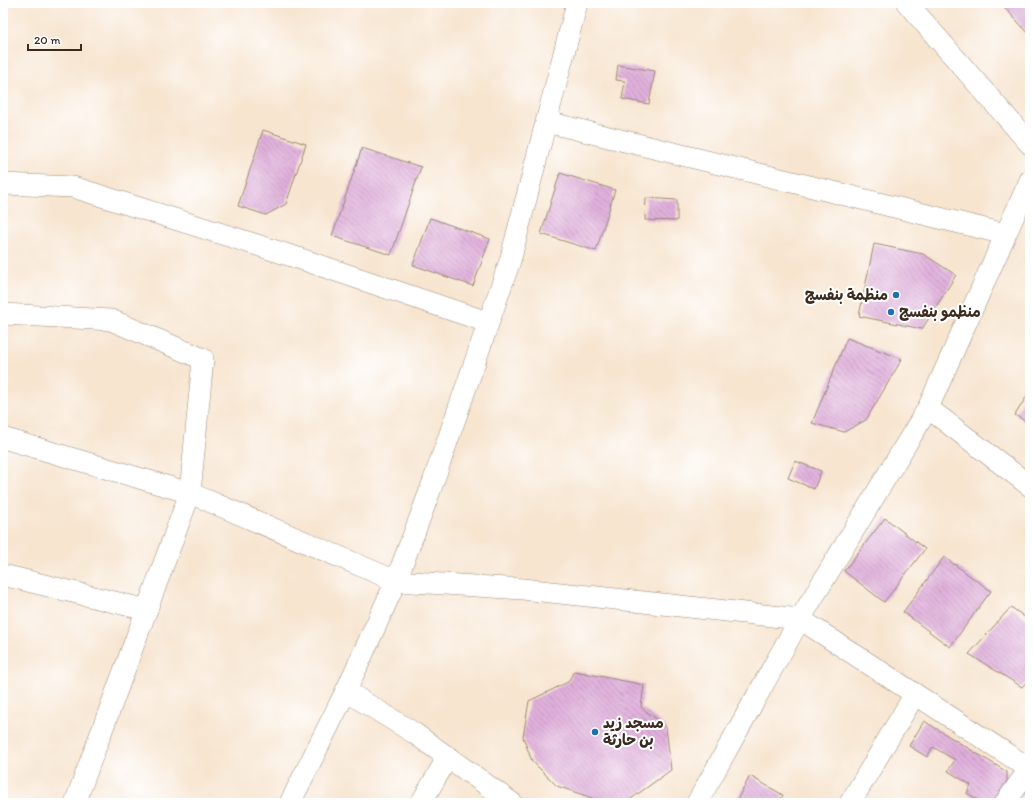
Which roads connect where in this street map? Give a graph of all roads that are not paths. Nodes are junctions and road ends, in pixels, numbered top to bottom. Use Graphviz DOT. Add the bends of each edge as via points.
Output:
graph roads {
  1 [pos="577,3"];
  2 [pos="907,3"];
  3 [pos="546,122"];
  4 [pos="1030,144"];
  5 [pos="1030,180"];
  6 [pos="3,184"];
  7 [pos="1006,234"];
  8 [pos="3,314"];
  9 [pos="487,322"];
  10 [pos="928,408"];
  11 [pos="3,438"];
  12 [pos="1030,486"];
  13 [pos="190,493"];
  14 [pos="3,574"];
  15 [pos="396,581"];
  16 [pos="147,610"];
  17 [pos="800,619"];
  18 [pos="346,691"];
  19 [pos="915,694"];
  20 [pos="448,757"];
  21 [pos="1030,769"];
  22 [pos="75,803"];
  23 [pos="290,803"];
  24 [pos="421,803"];
  25 [pos="512,803"];
  26 [pos="697,803"];
  27 [pos="850,803"];
  28 [pos="1005,803"];
  1 -- 3 [label="street"];
  2 -- 4 [label="street"];
  3 -- 7 [label="street"];
  3 -- 9 [label="street" via="510,261"];
  5 -- 7 [label="street"];
  6 -- 9 [label="street" via="73,187 298,258"];
  7 -- 10 [label="street"];
  8 -- 13 [label="street" via="111,320 203,359"];
  9 -- 15 [label="street" via="430,491"];
  10 -- 12 [label="street"];
  10 -- 17 [label="street"];
  11 -- 13 [label="street"];
  13 -- 15 [label="street"];
  13 -- 16 [label="street"];
  14 -- 16 [label="street"];
  15 -- 17 [label="street" via="523,589"];
  15 -- 18 [label="street"];
  16 -- 22 [label="street"];
  17 -- 19 [label="street"];
  17 -- 26 [label="street"];
  18 -- 20 [label="street"];
  18 -- 23 [label="street"];
  19 -- 21 [label="street"];
  19 -- 27 [label="street"];
  20 -- 24 [label="street"];
  20 -- 25 [label="street"];
  21 -- 28 [label="street"];
}
